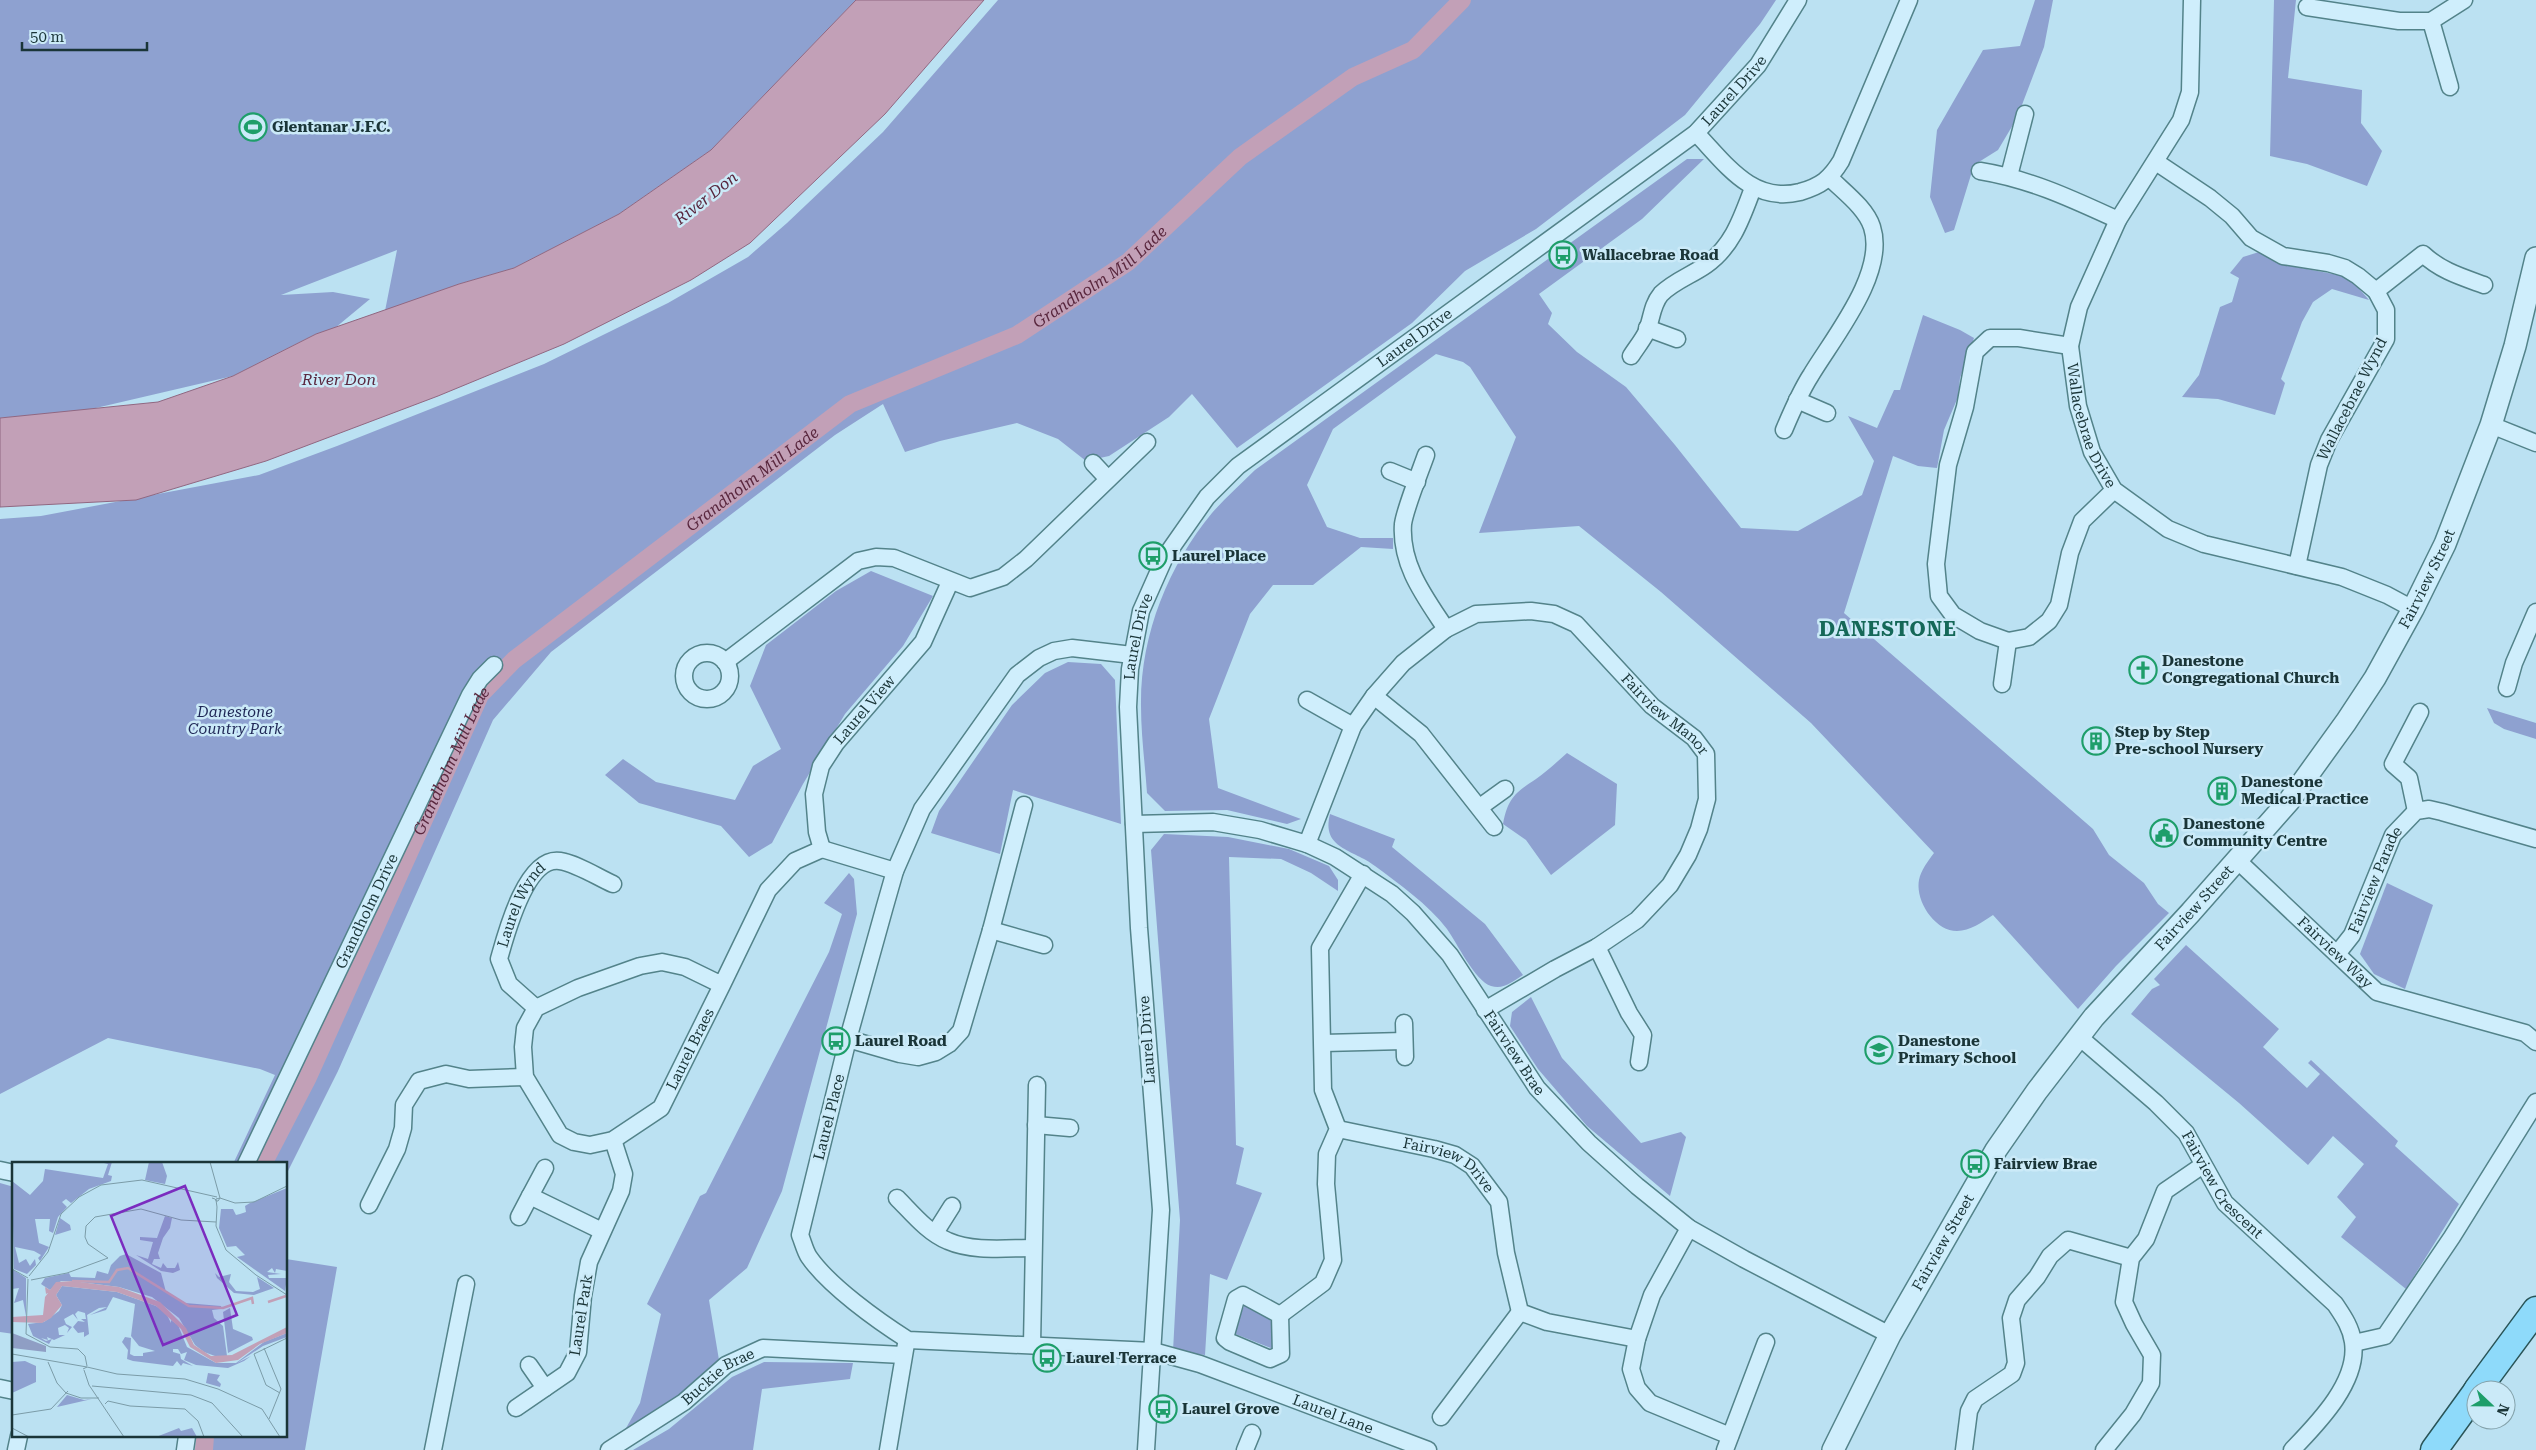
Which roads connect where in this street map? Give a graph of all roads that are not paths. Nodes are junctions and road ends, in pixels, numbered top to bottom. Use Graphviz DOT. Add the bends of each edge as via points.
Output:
graph roads {
  1 [pos="1798,0"];
  2 [pos="1909,0"];
  3 [pos="2192,0"];
  4 [pos="2464,0"];
  5 [pos="2354,6"];
  6 [pos="2307,7"];
  7 [pos="2430,21"];
  8 [pos="2450,87"];
  9 [pos="2025,114"];
  10 [pos="1696,133"];
  11 [pos="2156,162"];
  12 [pos="1980,171"];
  13 [pos="2009,176"];
  14 [pos="1830,178"];
  15 [pos="1753,188"];
  16 [pos="2118,220"];
  17 [pos="2536,258"];
  18 [pos="2484,285"];
  19 [pos="2376,292"];
  20 [pos="1647,328"];
  21 [pos="1677,339"];
  22 [pos="2070,346"];
  23 [pos="1631,356"];
  24 [pos="1797,400"];
  25 [pos="1827,414"];
  26 [pos="2491,425"];
  27 [pos="1784,430"];
  28 [pos="1147,442"];
  29 [pos="2536,443"];
  30 [pos="1426,455"];
  31 [pos="1093,463"];
  32 [pos="1390,471"];
  33 [pos="1107,478"];
  34 [pos="1417,482"];
  35 [pos="2114,490"];
  36 [pos="2297,566"];
  37 [pos="950,582"];
  38 [pos="2413,608"];
  39 [pos="2536,612"];
  40 [pos="1446,629"];
  41 [pos="2008,640"];
  42 [pos="2530,646"];
  43 [pos="1132,655"];
  44 [pos="725,662"];
  45 [pos="494,665"];
  46 [pos="2002,684"];
  47 [pos="2507,688"];
  48 [pos="1374,696"];
  49 [pos="1307,700"];
  50 [pos="2420,712"];
  51 [pos="1353,726"];
  52 [pos="1505,789"];
  53 [pos="1024,805"];
  54 [pos="1480,808"];
  55 [pos="2416,811"];
  56 [pos="1134,824"];
  57 [pos="1494,827"];
  58 [pos="2536,839"];
  59 [pos="1307,844"];
  60 [pos="822,849"];
  61 [pos="2237,860"];
  62 [pos="895,871"];
  63 [pos="1363,874"];
  64 [pos="614,884"];
  65 [pos="991,930"];
  66 [pos="1044,945"];
  67 [pos="1597,947"];
  68 [pos="2338,954"];
  69 [pos="722,985"];
  70 [pos="536,1008"];
  71 [pos="1485,1010"];
  72 [pos="1404,1023"];
  73 [pos="2078,1036"];
  74 [pos="848,1039"];
  75 [pos="2536,1042"];
  76 [pos="1323,1044"];
  77 [pos="1639,1062"];
  78 [pos="525,1077"];
  79 [pos="1037,1085"];
  80 [pos="2536,1102"];
  81 [pos="1036,1125"];
  82 [pos="1070,1128"];
  83 [pos="1338,1129"];
  84 [pos="613,1140"];
  85 [pos="247,1162"];
  86 [pos="2203,1165"];
  87 [pos="544,1168"];
  88 [pos="530,1196"];
  89 [pos="897,1198"];
  90 [pos="369,1205"];
  91 [pos="952,1206"];
  92 [pos="519,1217"];
  93 [pos="1689,1228"];
  94 [pos="602,1231"];
  95 [pos="935,1233"];
  96 [pos="1033,1248"];
  97 [pos="2131,1258"];
  98 [pos="466,1284"];
  99 [pos="2536,1310"];
  100 [pos="1520,1312"];
  101 [pos="1280,1315"];
  102 [pos="1890,1335"];
  103 [pos="1637,1340"];
  104 [pos="1766,1342"];
  105 [pos="2354,1343"];
  106 [pos="1032,1345"];
  107 [pos="905,1347"];
  108 [pos="1153,1351"];
  109 [pos="529,1365"];
  110 [pos="2485,1380"];
  111 [pos="545,1388"];
  112 [pos="2466,1406"];
  113 [pos="516,1408"];
  114 [pos="1441,1417"];
  115 [pos="1252,1433"];
  116 [pos="1727,1443"];
  117 [pos="1969,1448"];
  118 [pos="433,1450"];
  119 [pos="609,1450"];
  120 [pos="888,1450"];
  121 [pos="1146,1450"];
  122 [pos="1246,1450"];
  123 [pos="1428,1450"];
  124 [pos="1833,1450"];
  125 [pos="2104,1450"];
  126 [pos="2292,1450"];
  127 [pos="2434,1450"];
  1 -- 10 [label="street, Laurel Drive" via="1758,65"];
  2 -- 14 [label="street" via="1841,161"];
  3 -- 11 [label="street, Wallacebrae Drive" via="2190,92 2181,120"];
  4 -- 7 [label="street"];
  5 -- 6 [label="street"];
  5 -- 7 [label="street" via="2400,21"];
  7 -- 8 [label="street"];
  9 -- 13 [label="street"];
  10 -- 15 [label="street"];
  10 -- 43 [label="street, Laurel Drive" via="1238,466 1207,497 1169,550 1141,611"];
  11 -- 16 [label="street, Wallacebrae Drive"];
  11 -- 19 [label="street, Wallacebrae Wynd" via="2210,198 2251,238 2284,256 2345,268"];
  12 -- 13 [label="street"];
  13 -- 16 [label="street" via="2040,185"];
  14 -- 15 [label="street" via="1811,189 1789,195 1770,194"];
  14 -- 24 [label="street" via="1860,208 1872,227 1874,257 1853,309"];
  15 -- 20 [label="street" via="1736,232 1723,252 1670,286 1653,308"];
  16 -- 22 [label="street, Wallacebrae Drive" via="2079,307"];
  17 -- 26 [label="street, Fairview Street" via="2516,346"];
  18 -- 19 [label="street" via="2449,273 2423,254"];
  19 -- 36 [label="street, Wallacebrae Wynd" via="2386,310 2386,339 2329,440 2319,465"];
  20 -- 21 [label="street"];
  20 -- 23 [label="street"];
  22 -- 35 [label="street, Wallacebrae Drive" via="2080,415 2092,452"];
  22 -- 41 [label="street" via="2019,338 1990,338 1975,352 1948,465 1936,564 1939,596 1953,615 1980,631"];
  24 -- 25 [label="street"];
  24 -- 27 [label="street"];
  26 -- 29 [label="street"];
  26 -- 38 [label="street, Fairview Street" via="2445,544"];
  28 -- 33 [label="street"];
  30 -- 34 [label="street"];
  31 -- 33 [label="street"];
  32 -- 34 [label="street"];
  33 -- 37 [label="street" via="1026,559 1003,577 970,588"];
  34 -- 40 [label="street" via="1403,524 1406,557 1417,585"];
  35 -- 36 [label="street, Wallacebrae Drive" via="2168,529 2204,544"];
  35 -- 41 [label="street" via="2082,521 2070,552 2059,605 2049,620 2029,637"];
  36 -- 38 [label="street, Wallacebrae Drive" via="2342,577"];
  37 -- 44 [label="street" via="894,558 858,561"];
  37 -- 60 [label="street, Laurel View" via="923,642 836,743 821,766 814,794 817,832"];
  38 -- 61 [label="street, Fairview Street" via="2366,694 2288,801"];
  39 -- 42 [label="street"];
  40 -- 48 [label="street, Fairview Manor" via="1403,663"];
  40 -- 67 [label="street, Fairview Manor" via="1476,614 1531,611 1554,614 1576,624 1652,706 1694,738 1706,754 1707,799 1688,855 1670,885 1652,905 1626,929"];
  41 -- 46 [label="street"];
  42 -- 47 [label="street"];
  43 -- 56 [label="street, Laurel Drive" via="1128,707"];
  43 -- 62 [label="street, Laurel Place" via="1072,648 1054,650 1017,675 922,809"];
  45 -- 85 [label="street, Grandholm Drive" via="470,695"];
  48 -- 51 [label="street, Fairview Manor"];
  48 -- 54 [label="street" via="1421,734"];
  49 -- 51 [label="street"];
  50 -- 55 [label="street" via="2393,764 2410,778"];
  51 -- 59 [label="street, Fairview Manor"];
  52 -- 54 [label="street"];
  53 -- 65 [label="street"];
  54 -- 57 [label="street"];
  55 -- 58 [label="street" via="2442,812"];
  55 -- 68 [label="street, Fairview Parade" via="2393,835 2352,935"];
  56 -- 59 [label="street, Fairview Brae" via="1213,822 1260,830"];
  56 -- 108 [label="street, Laurel Drive" via="1161,1210"];
  59 -- 63 [label="street, Fairview Brae"];
  60 -- 62 [label="street"];
  60 -- 69 [label="street, Laurel Braes" via="794,861 768,890"];
  61 -- 68 [label="street, Fairview Way"];
  61 -- 73 [label="street, Fairview Street"];
  62 -- 74 [label="street, Laurel Place"];
  63 -- 71 [label="street, Fairview Brae" via="1413,912 1450,955"];
  63 -- 76 [label="street" via="1320,948"];
  64 -- 70 [label="street, Laurel Wynd" via="560,861 546,862 534,873 508,928 499,959 509,984"];
  65 -- 66 [label="street"];
  65 -- 74 [label="street" via="961,1030 950,1044 918,1057"];
  67 -- 71 [label="street, Fairview Manor"];
  67 -- 77 [label="street" via="1643,1035"];
  68 -- 75 [label="street, Fairview Way" via="2377,992 2525,1033"];
  69 -- 70 [label="street" via="685,967 662,962 640,966 578,988"];
  69 -- 84 [label="street, Laurel Braes" via="661,1108"];
  70 -- 78 [label="street" via="526,1028 522,1047"];
  71 -- 93 [label="street, Fairview Brae" via="1537,1088 1582,1136"];
  72 -- 76 [label="street" via="1404,1049"];
  73 -- 86 [label="street, Fairview Crescent" via="2186,1133"];
  73 -- 102 [label="street, Fairview Street" via="1996,1150"];
  74 -- 107 [label="street, Laurel Place" via="800,1235 808,1256"];
  76 -- 83 [label="street" via="1323,1090"];
  78 -- 84 [label="street, Laurel Braes" via="560,1135 590,1146"];
  78 -- 90 [label="street" via="468,1079 446,1074 419,1081 404,1104 397,1149"];
  79 -- 81 [label="street"];
  80 -- 105 [label="street" via="2452,1237 2385,1336"];
  81 -- 82 [label="street"];
  81 -- 96 [label="street"];
  83 -- 100 [label="street, Fairview Drive" via="1434,1149 1455,1155 1472,1166 1499,1202 1506,1253"];
  83 -- 101 [label="street" via="1327,1154 1326,1184 1333,1260 1323,1283"];
  84 -- 94 [label="street, Laurel Park" via="624,1174 621,1191"];
  86 -- 97 [label="street" via="2165,1191 2146,1239"];
  86 -- 105 [label="street, Fairview Crescent" via="2225,1203 2335,1304 2347,1321"];
  87 -- 88 [label="street"];
  88 -- 92 [label="street"];
  88 -- 94 [label="street"];
  89 -- 95 [label="street"];
  91 -- 95 [label="street"];
  93 -- 102 [label="street, Fairview Brae"];
  93 -- 103 [label="street" via="1652,1295"];
  94 -- 111 [label="street, Laurel Park" via="589,1262 578,1352 567,1372"];
  95 -- 96 [label="street" via="946,1241 965,1247"];
  96 -- 106 [label="street"];
  97 -- 117 [label="street" via="2068,1240 2050,1256 2017,1300 2011,1318 2016,1363 2012,1374 1975,1399 1969,1411"];
  97 -- 125 [label="street" via="2124,1302 2152,1354 2151,1383"];
  98 -- 118 [label="street"];
  99 -- 110 [label="main road"];
  100 -- 103 [label="street" via="1547,1322"];
  100 -- 114 [label="street"];
  102 -- 124 [label="street, Fairview Street"];
  103 -- 116 [label="street" via="1631,1369 1637,1388 1650,1403"];
  104 -- 116 [label="street"];
  105 -- 126 [label="street, Fairview Crescent" via="2352,1364 2343,1385 2321,1420"];
  106 -- 107 [label="street"];
  106 -- 108 [label="street"];
  107 -- 119 [label="street, Buckie Brae" via="763,1348 726,1365 684,1402"];
  107 -- 120 [label="street"];
  108 -- 121 [label="street, Laurel Drive"];
  108 -- 123 [label="street, Laurel Lane" via="1200,1364"];
  109 -- 111 [label="street"];
  111 -- 113 [label="street, Laurel Park"];
  112 -- 127 [label="main road"];
  115 -- 122 [label="street"];
}
